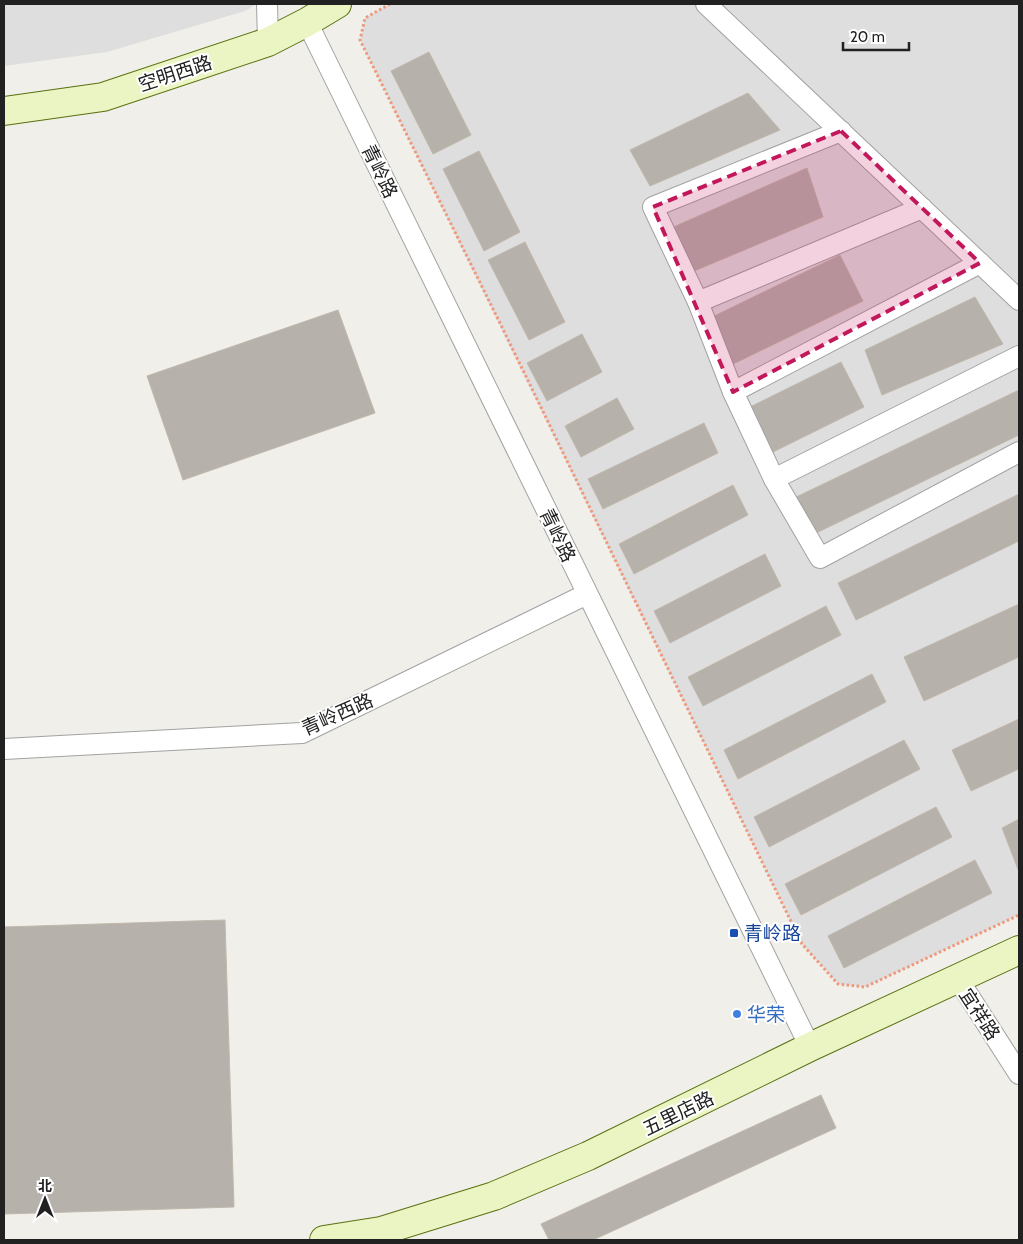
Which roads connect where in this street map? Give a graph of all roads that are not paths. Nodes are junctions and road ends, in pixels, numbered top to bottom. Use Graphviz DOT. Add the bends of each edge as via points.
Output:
graph roads {
  1 [pos="267,4"];
  2 [pos="337,4"];
  3 [pos="706,4"];
  4 [pos="307,22"];
  5 [pos="268,42"];
  6 [pos="4,111"];
  7 [pos="841,132"];
  8 [pos="922,208"];
  9 [pos="980,263"];
  10 [pos="1019,300"];
  11 [pos="698,302"];
  12 [pos="1019,356"];
  13 [pos="733,392"];
  14 [pos="1019,452"];
  15 [pos="774,478"];
  16 [pos="588,594"];
  17 [pos="4,749"];
  18 [pos="1019,950"];
  19 [pos="958,979"];
  20 [pos="810,1047"];
  21 [pos="1019,1074"];
  22 [pos="383,1236"];
  23 [pos="324,1240"];
  1 -- 5 [label="street"];
  2 -- 4 [label="main road, 空明西路"];
  3 -- 7 [label="street"];
  4 -- 5 [label="main road, 空明西路"];
  4 -- 16 [label="street, 青岭路"];
  5 -- 6 [label="main road, 空明西路" via="103,97"];
  7 -- 8 [label="street"];
  7 -- 11 [label="street" via="653,206"];
  8 -- 9 [label="street"];
  8 -- 11 [label="street"];
  9 -- 10 [label="street"];
  9 -- 13 [label="street"];
  11 -- 13 [label="street"];
  12 -- 15 [label="street"];
  13 -- 15 [label="street"];
  14 -- 15 [label="street" via="820,558"];
  16 -- 17 [label="street, 青岭西路" via="302,733"];
  16 -- 20 [label="street, 青岭路"];
  18 -- 19 [label="main road, 五里店路"];
  19 -- 20 [label="main road, 五里店路"];
  19 -- 21 [label="street, 宜祥路"];
  20 -- 22 [label="main road, 五里店路" via="588,1156 494,1196"];
  22 -- 23 [label="main road, 五里店路"];
}
